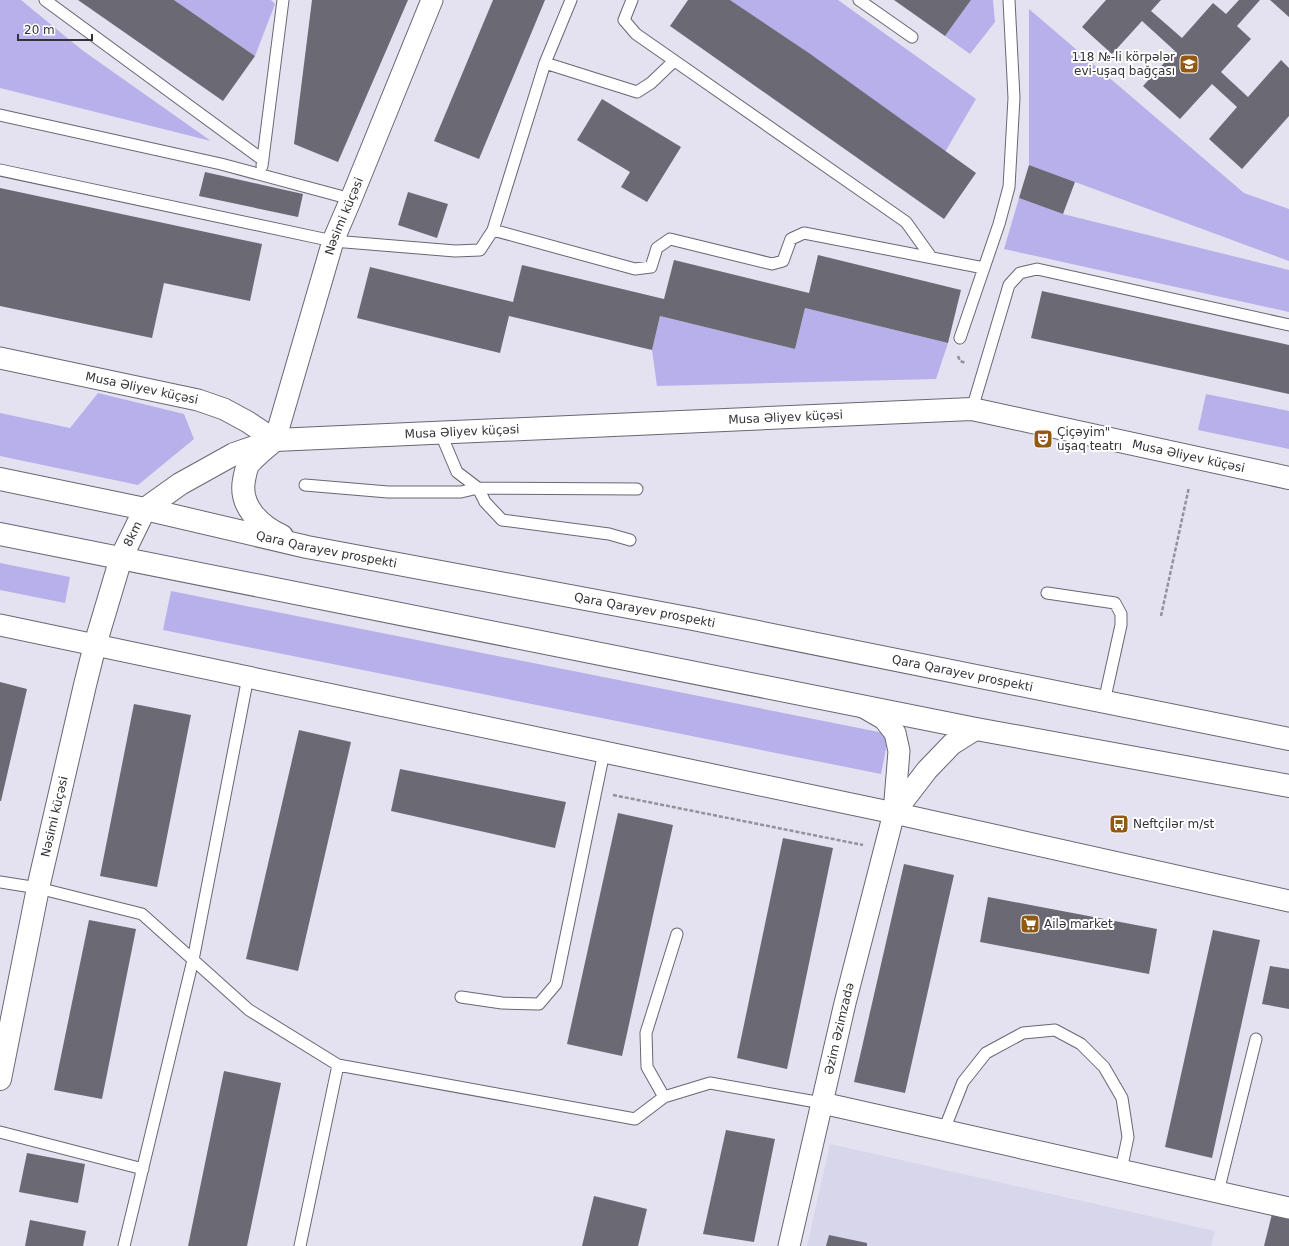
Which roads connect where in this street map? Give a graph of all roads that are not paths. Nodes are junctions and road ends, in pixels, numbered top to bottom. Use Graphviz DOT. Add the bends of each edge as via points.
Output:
graph roads {
  1 [pos="45,0"];
  2 [pos="283,0"];
  3 [pos="432,0"];
  4 [pos="571,0"];
  5 [pos="632,0"];
  6 [pos="859,0"];
  7 [pos="1009,0"];
  8 [pos="912,37"];
  9 [pos="674,61"];
  10 [pos="545,63"];
  11 [pos="0,115"];
  12 [pos="263,160"];
  13 [pos="0,170"];
  14 [pos="261,175"];
  15 [pos="351,200"];
  16 [pos="494,230"];
  17 [pos="333,241"];
  18 [pos="931,257"];
  19 [pos="984,268"];
  20 [pos="1289,325"];
  21 [pos="960,338"];
  22 [pos="0,358"];
  23 [pos="972,409"];
  24 [pos="440,432"];
  25 [pos="275,440"];
  26 [pos="1289,478"];
  27 [pos="0,479"];
  28 [pos="305,485"];
  29 [pos="478,488"];
  30 [pos="637,489"];
  31 [pos="145,509"];
  32 [pos="0,534"];
  33 [pos="630,540"];
  34 [pos="307,547"];
  35 [pos="121,558"];
  36 [pos="1047,593"];
  37 [pos="0,625"];
  38 [pos="95,645"];
  39 [pos="248,677"];
  40 [pos="1104,702"];
  41 [pos="865,708"];
  42 [pos="976,729"];
  43 [pos="1289,739"];
  44 [pos="604,752"];
  45 [pos="1289,786"];
  46 [pos="894,813"];
  47 [pos="0,882"];
  48 [pos="38,888"];
  49 [pos="1289,901"];
  50 [pos="677,934"];
  51 [pos="193,960"];
  52 [pos="461,996"];
  53 [pos="1256,1039"];
  54 [pos="338,1065"];
  55 [pos="0,1079"];
  56 [pos="664,1098"];
  57 [pos="822,1103"];
  58 [pos="944,1130"];
  59 [pos="0,1132"];
  60 [pos="143,1169"];
  61 [pos="1121,1170"];
  62 [pos="1218,1192"];
  63 [pos="1289,1208"];
  64 [pos="124,1246"];
  65 [pos="300,1246"];
  66 [pos="790,1246"];
  1 -- 12 [label="lane"];
  2 -- 12 [label="lane"];
  3 -- 15 [label="street, Nəsimi küçəsi"];
  4 -- 10 [label="lane"];
  5 -- 9 [label="lane" via="624,20 636,34"];
  6 -- 8 [label="lane"];
  7 -- 19 [label="lane" via="1014,98 1009,187"];
  9 -- 10 [label="lane" via="651,84 637,92"];
  9 -- 18 [label="lane" via="906,222"];
  10 -- 16 [label="lane"];
  11 -- 14 [label="lane"];
  12 -- 14 [label="lane"];
  13 -- 17 [label="lane"];
  14 -- 15 [label="lane"];
  15 -- 17 [label="street, Nəsimi küçəsi"];
  16 -- 17 [label="lane" via="480,250 455,251"];
  16 -- 18 [label="lane" via="635,269 651,267 657,248 670,239 772,264 783,261 790,239 804,232"];
  17 -- 25 [label="street, Nəsimi küçəsi"];
  18 -- 19 [label="lane"];
  19 -- 21 [label="lane"];
  20 -- 23 [label="lane" via="1036,269 1020,273 1009,285"];
  22 -- 25 [label="street, Musa Əliyev küçəsi" via="198,400 224,409"];
  23 -- 24 [label="main road, Musa Əliyev küçəsi"];
  23 -- 26 [label="main road, Musa Əliyev küçəsi"];
  24 -- 25 [label="main road, Musa Əliyev küçəsi"];
  24 -- 29 [label="lane" via="457,472"];
  25 -- 31 [label="main road, Musa Əliyev küçəsi" via="234,454 180,484"];
  25 -- 34 [label="main road" via="249,465 243,484 246,504 259,521"];
  27 -- 31 [label="main road, Qara Qarayev prospekti"];
  28 -- 29 [label="lane" via="388,492 461,492"];
  29 -- 30 [label="lane"];
  29 -- 33 [label="lane" via="485,502 502,520 609,534"];
  31 -- 34 [label="main road, Qara Qarayev prospekti"];
  31 -- 35 [label="main road, 8km"];
  32 -- 35 [label="main road"];
  34 -- 40 [label="main road, Qara Qarayev prospekti" via="701,621"];
  35 -- 38 [label="main road, Nəsimi küçəsi"];
  35 -- 41 [label="main road"];
  36 -- 40 [label="lane" via="1114,603 1121,614 1121,626"];
  37 -- 38 [label="street"];
  38 -- 39 [label="street"];
  38 -- 48 [label="main road, Nəsimi küçəsi"];
  39 -- 44 [label="street"];
  39 -- 51 [label="lane"];
  40 -- 43 [label="main road, Qara Qarayev prospekti"];
  41 -- 42 [label="main road"];
  41 -- 46 [label="street" via="884,718 895,732 899,751"];
  42 -- 45 [label="main road"];
  42 -- 46 [label="street" via="952,744 927,770"];
  44 -- 46 [label="street"];
  44 -- 52 [label="lane" via="556,984 539,1004 502,1003"];
  46 -- 49 [label="street"];
  46 -- 57 [label="street, Əzim Əzimzadə"];
  47 -- 48 [label="lane"];
  48 -- 51 [label="lane" via="142,914"];
  48 -- 55 [label="main road, Nəsimi küçəsi"];
  50 -- 56 [label="lane" via="646,1033 647,1068"];
  51 -- 54 [label="lane" via="249,1010"];
  51 -- 60 [label="lane"];
  53 -- 62 [label="lane"];
  54 -- 56 [label="lane" via="635,1120"];
  54 -- 65 [label="lane"];
  56 -- 57 [label="lane" via="710,1083"];
  57 -- 58 [label="street"];
  57 -- 66 [label="street, Əzim Əzimzadə"];
  58 -- 61 [label="street"];
  58 -- 61 [label="lane" via="963,1082 986,1053 1023,1033 1055,1030 1081,1044 1104,1067 1122,1098 1128,1137"];
  59 -- 60 [label="lane"];
  60 -- 64 [label="lane"];
  61 -- 62 [label="street"];
  62 -- 63 [label="street"];
}
